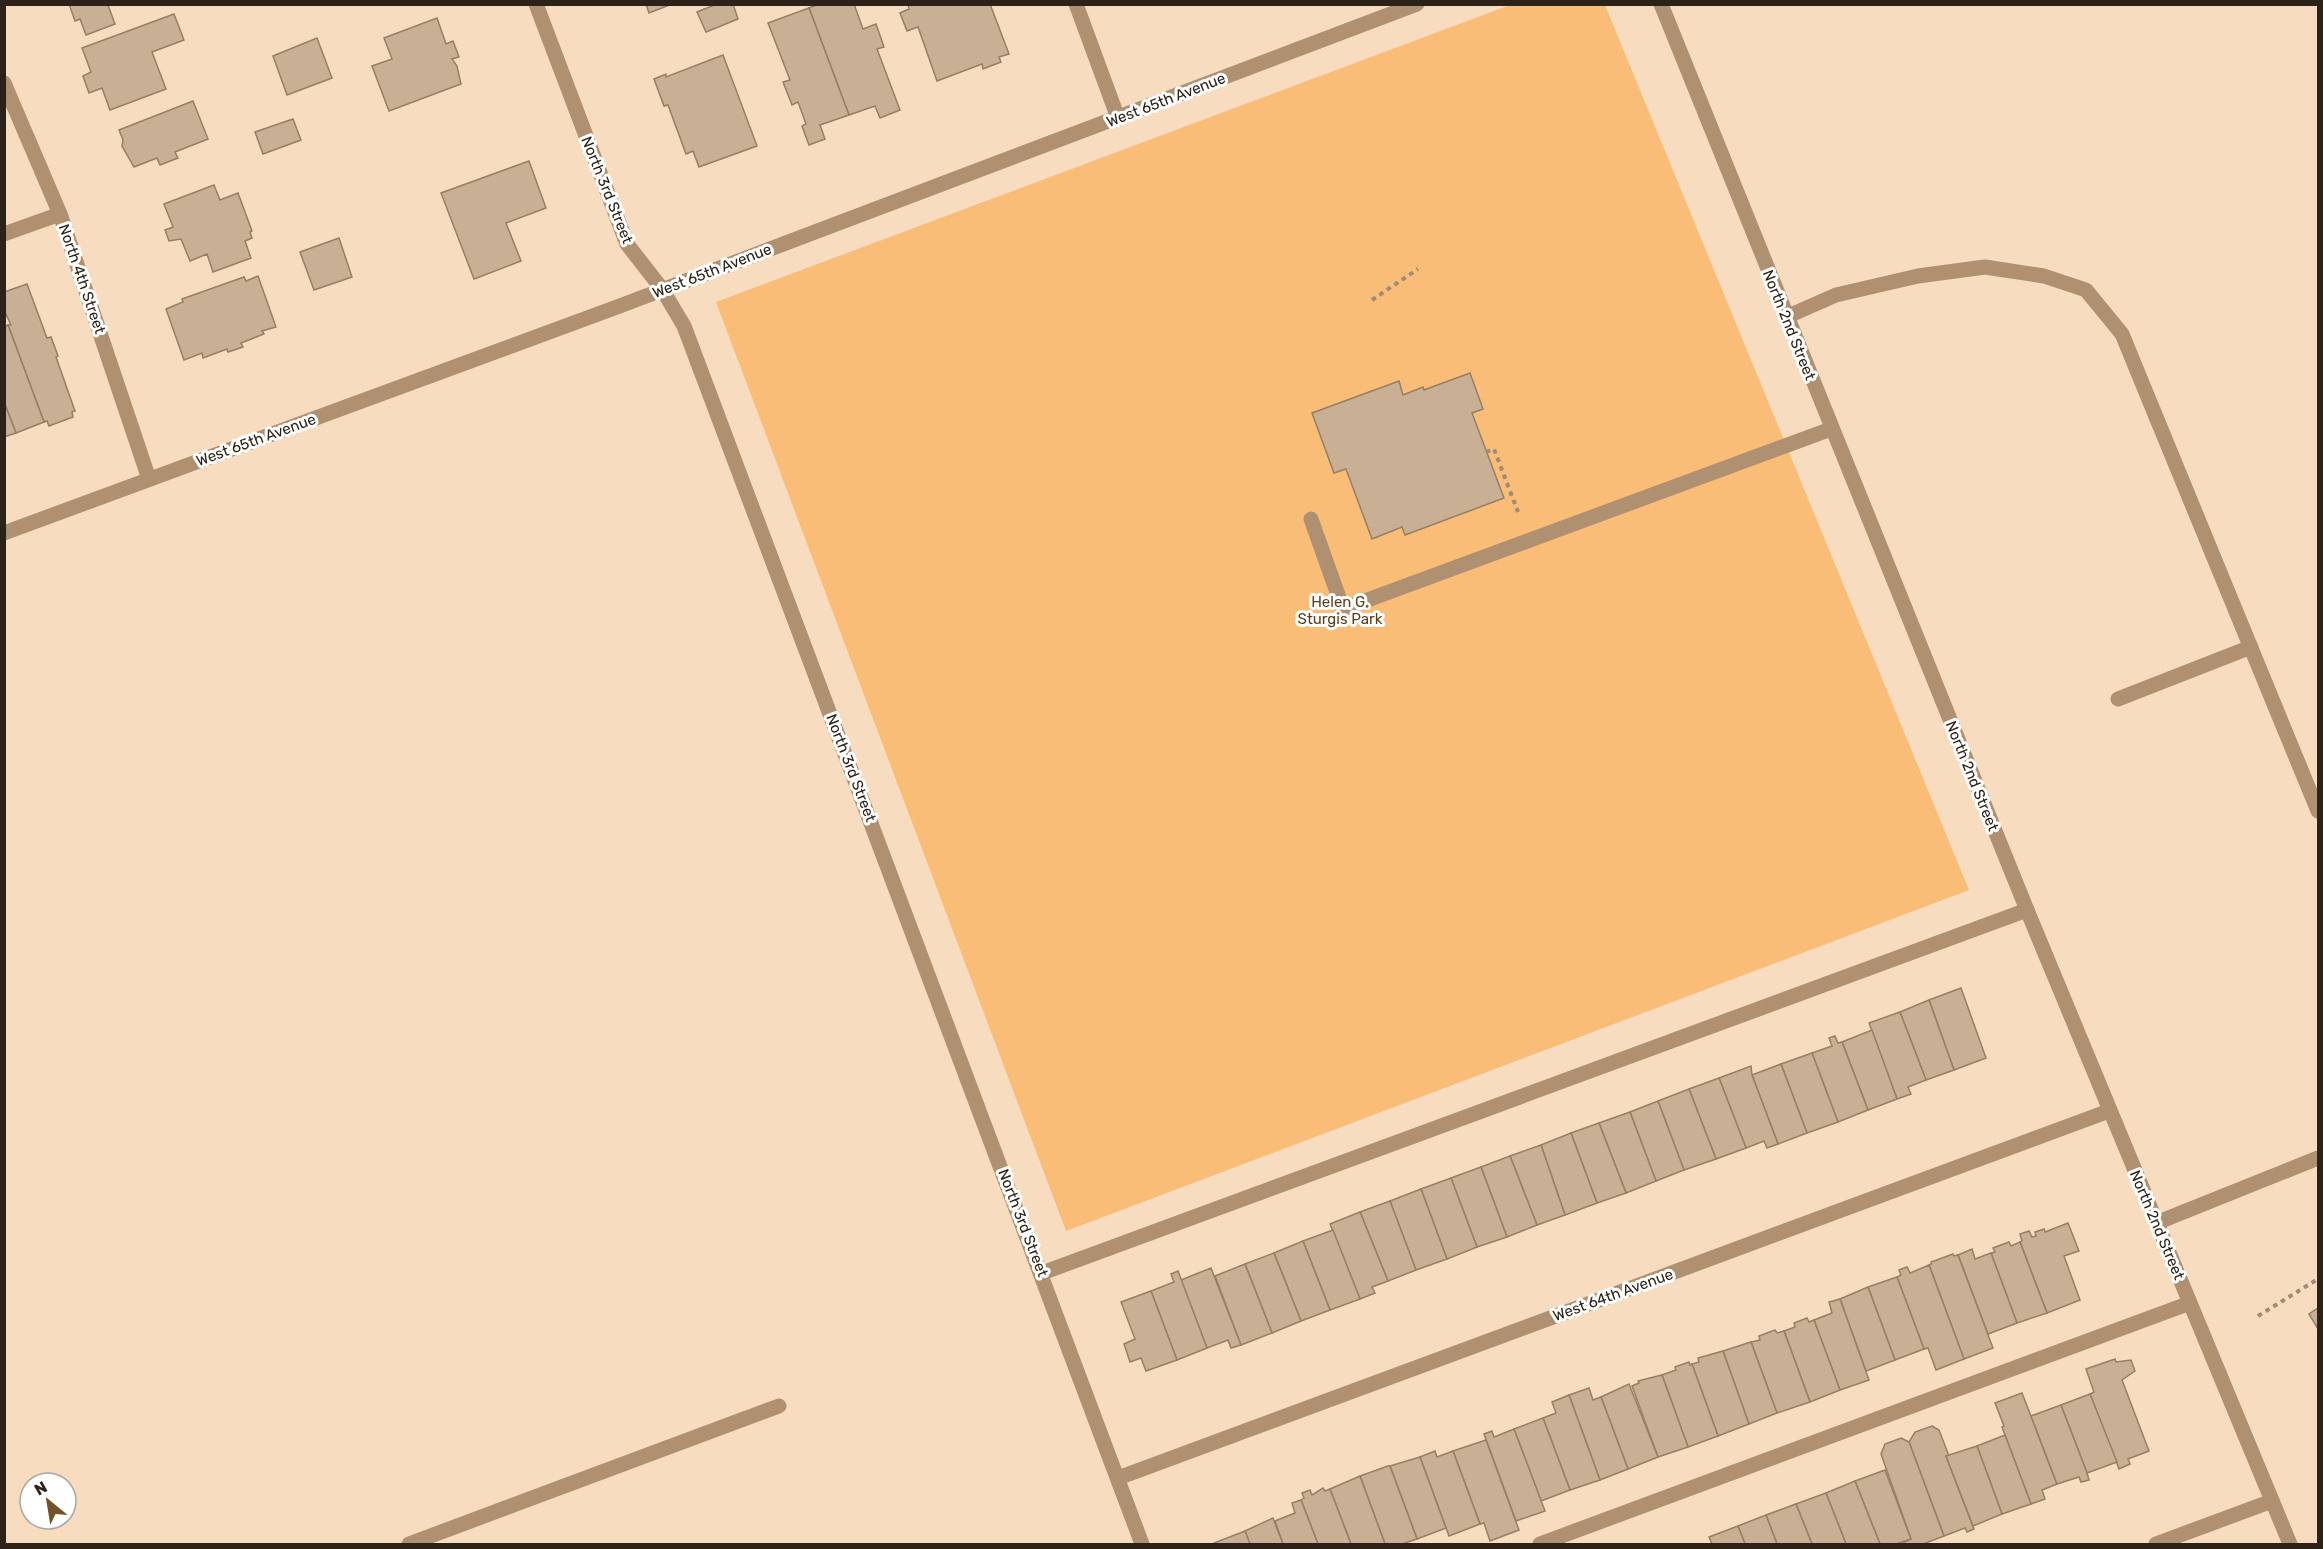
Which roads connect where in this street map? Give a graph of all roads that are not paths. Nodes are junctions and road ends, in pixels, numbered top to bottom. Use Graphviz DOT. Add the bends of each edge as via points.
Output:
graph roads {
  1 [pos="536,4"];
  2 [pos="1076,4"];
  3 [pos="1417,4"];
  4 [pos="1661,4"];
  5 [pos="4,83"];
  6 [pos="1118,118"];
  7 [pos="60,214"];
  8 [pos="4,234"];
  9 [pos="662,290"];
  10 [pos="1786,317"];
  11 [pos="1831,429"];
  12 [pos="149,479"];
  13 [pos="1311,519"];
  14 [pos="4,533"];
  15 [pos="2251,647"];
  16 [pos="2118,699"];
  17 [pos="2319,811"];
  18 [pos="2027,910"];
  19 [pos="2109,1111"];
  20 [pos="2319,1158"];
  21 [pos="2156,1223"];
  22 [pos="1042,1273"];
  23 [pos="2190,1303"];
  24 [pos="779,1406"];
  25 [pos="1118,1478"];
  26 [pos="2272,1501"];
  27 [pos="409,1545"];
  28 [pos="1142,1545"];
  29 [pos="1540,1545"];
  30 [pos="2156,1545"];
  31 [pos="2289,1545"];
  1 -- 9 [label="street, North 3rd Street" via="627,244"];
  2 -- 6 [label="street"];
  3 -- 6 [label="street, West 65th Avenue"];
  4 -- 10 [label="street, North 2nd Street"];
  5 -- 7 [label="street, North 4th Street"];
  6 -- 9 [label="street, West 65th Avenue"];
  7 -- 8 [label="street"];
  7 -- 12 [label="street, North 4th Street"];
  9 -- 12 [label="street, West 65th Avenue"];
  9 -- 22 [label="street, North 3rd Street" via="684,326"];
  10 -- 11 [label="street, North 2nd Street"];
  10 -- 15 [label="street" via="1836,295 1918,276 1985,267 2044,276 2086,290 2122,334"];
  11 -- 13 [label="street" via="1343,609"];
  11 -- 18 [label="street, North 2nd Street"];
  12 -- 14 [label="street, West 65th Avenue"];
  15 -- 16 [label="street"];
  15 -- 17 [label="street"];
  18 -- 19 [label="street, North 2nd Street"];
  18 -- 22 [label="street"];
  19 -- 21 [label="street, North 2nd Street"];
  19 -- 25 [label="street, West 64th Avenue"];
  20 -- 21 [label="street"];
  21 -- 23 [label="street, North 2nd Street"];
  22 -- 25 [label="street, North 3rd Street"];
  23 -- 26 [label="street, North 2nd Street"];
  23 -- 29 [label="street"];
  24 -- 27 [label="street"];
  25 -- 28 [label="street, North 3rd Street"];
  26 -- 30 [label="street"];
  26 -- 31 [label="street, North 2nd Street"];
}
